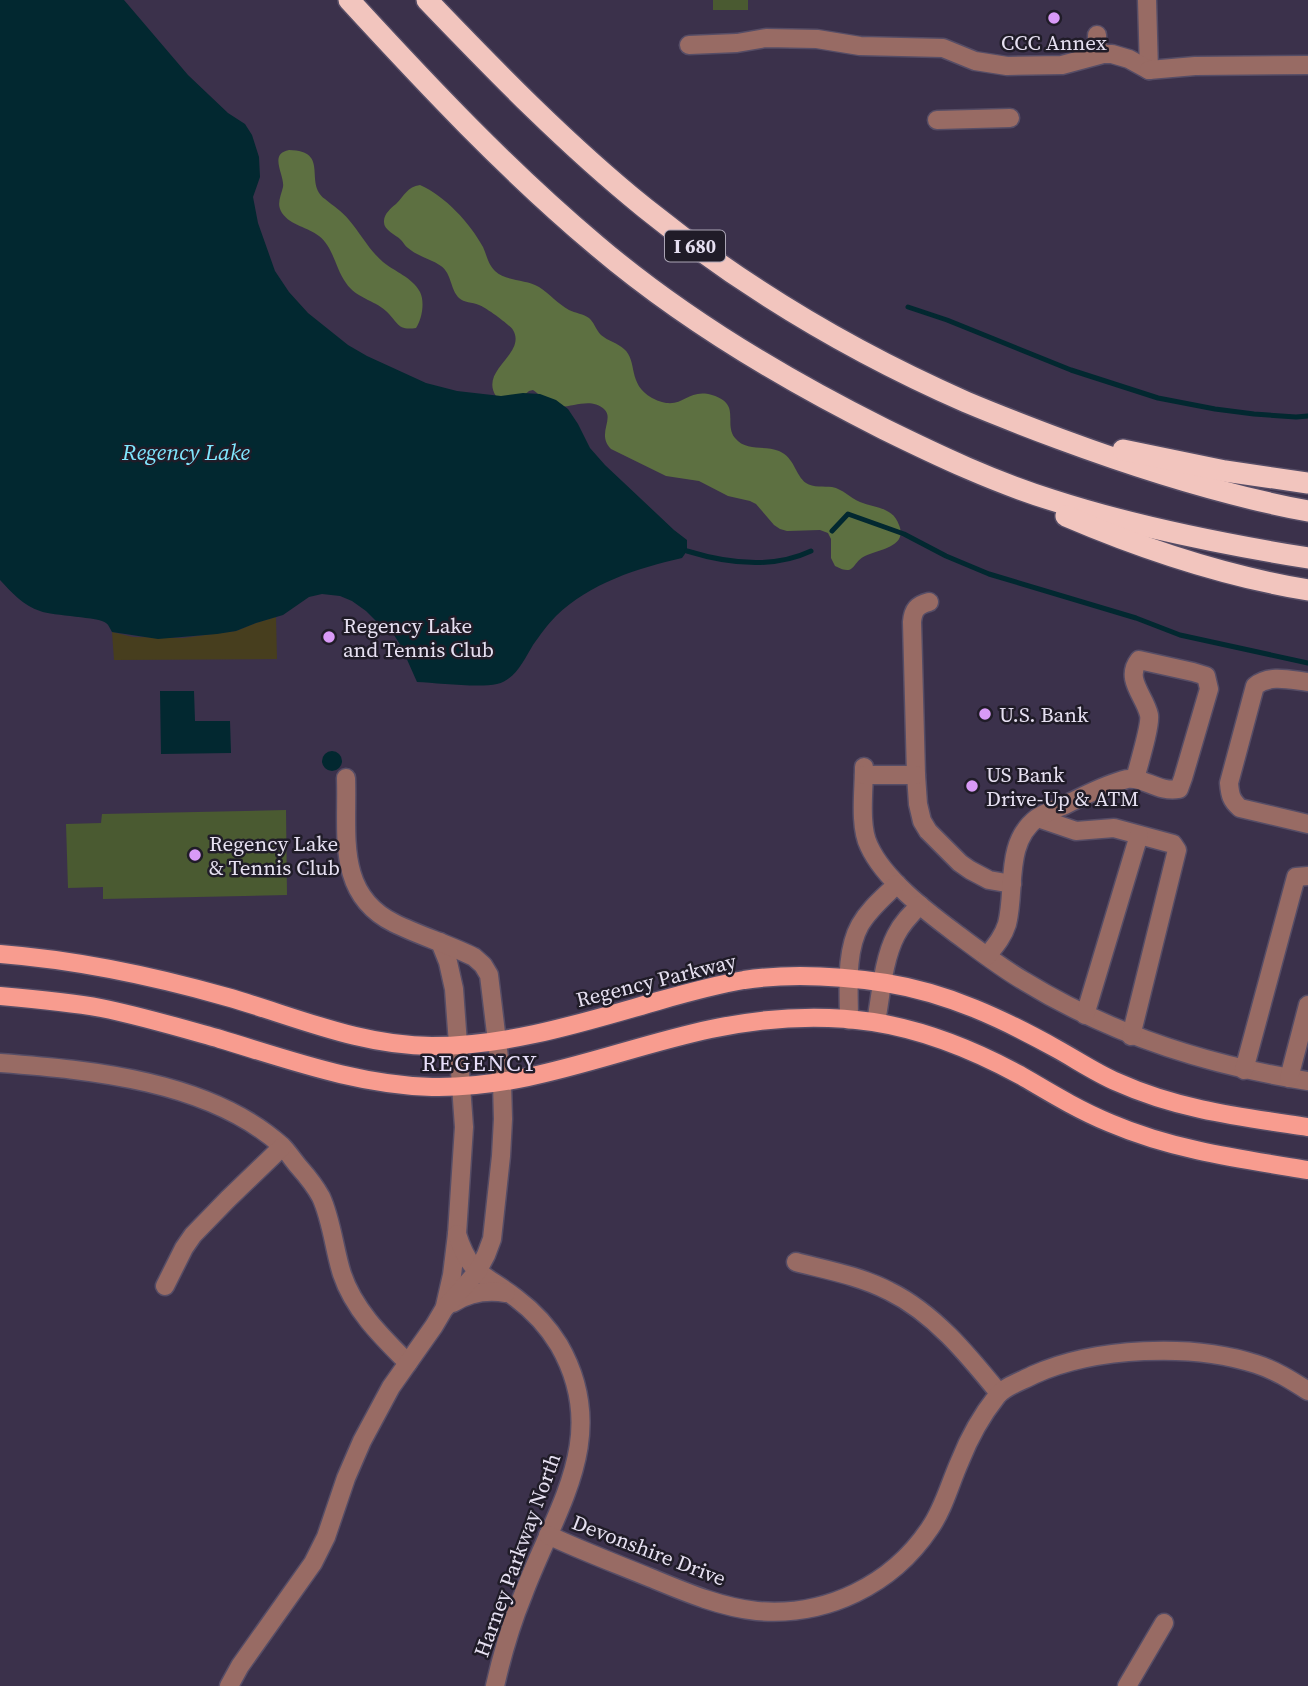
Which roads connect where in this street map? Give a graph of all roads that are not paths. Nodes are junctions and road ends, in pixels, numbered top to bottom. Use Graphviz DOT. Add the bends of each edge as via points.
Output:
graph roads {
  1 [pos="349,0"];
  2 [pos="428,0"];
  3 [pos="1147,0"];
  4 [pos="1097,35"];
  5 [pos="689,45"];
  6 [pos="1098,55"];
  7 [pos="1308,65"];
  8 [pos="1149,70"];
  9 [pos="1010,118"];
  10 [pos="937,120"];
  11 [pos="1012,421"];
  12 [pos="992,479"];
  13 [pos="1308,483"];
  14 [pos="1308,511"];
  15 [pos="1308,558"];
  16 [pos="1308,590"];
  17 [pos="929,602"];
  18 [pos="1308,682"];
  19 [pos="916,775"];
  20 [pos="346,778"];
  21 [pos="1135,779"];
  22 [pos="1038,818"];
  23 [pos="1308,824"];
  24 [pos="1139,835"];
  25 [pos="1302,877"];
  26 [pos="897,884"];
  27 [pos="1012,884"];
  28 [pos="920,905"];
  29 [pos="440,942"];
  30 [pos="0,954"];
  31 [pos="987,957"];
  32 [pos="849,979"];
  33 [pos="883,983"];
  34 [pos="0,996"];
  35 [pos="1308,1005"];
  36 [pos="1085,1015"];
  37 [pos="849,1020"];
  38 [pos="876,1022"];
  39 [pos="1131,1036"];
  40 [pos="496,1041"];
  41 [pos="458,1045"];
  42 [pos="0,1063"];
  43 [pos="1244,1070"];
  44 [pos="1289,1078"];
  45 [pos="1308,1081"];
  46 [pos="502,1083"];
  47 [pos="461,1087"];
  48 [pos="1308,1127"];
  49 [pos="282,1147"];
  50 [pos="1308,1170"];
  51 [pos="457,1234"];
  52 [pos="492,1239"];
  53 [pos="796,1262"];
  54 [pos="477,1272"];
  55 [pos="165,1286"];
  56 [pos="510,1293"];
  57 [pos="444,1309"];
  58 [pos="408,1363"];
  59 [pos="1308,1391"];
  60 [pos="999,1393"];
  61 [pos="548,1535"];
  62 [pos="1164,1623"];
  63 [pos="229,1686"];
  64 [pos="495,1686"];
  65 [pos="1127,1686"];
  1 -- 12 [label="highway, I 680" via="514,174 647,285 767,366"];
  2 -- 11 [label="highway, I 680" via="578,151 710,257 863,352"];
  3 -- 8 [label="street"];
  4 -- 6 [label="street"];
  5 -- 6 [label="street" via="817,38 860,46 943,48 975,61 1007,66 1062,65"];
  6 -- 8 [label="street" via="1120,56"];
  7 -- 8 [label="street"];
  9 -- 10 [label="street"];
  11 -- 13 [label="highway" via="1179,462"];
  11 -- 14 [label="highway, I 680" via="1173,479"];
  12 -- 15 [label="highway, I 680" via="1115,518"];
  12 -- 16 [label="highway" via="1065,516 1137,544 1231,573"];
  17 -- 19 [label="street" via="917,607 912,622"];
  18 -- 23 [label="street" via="1271,679 1255,686 1229,783 1233,802 1240,808"];
  19 -- 26 [label="street" via="864,771 866,840"];
  19 -- 27 [label="street" via="919,814 928,831 979,876"];
  20 -- 29 [label="street" via="348,859 357,890 380,916"];
  21 -- 21 [label="street" via="1169,791 1179,789 1209,689 1206,676 1139,660 1133,680 1150,718"];
  21 -- 22 [label="street" via="1103,787"];
  22 -- 24 [label="street" via="1076,831 1114,828"];
  22 -- 27 [label="street" via="1018,842"];
  24 -- 36 [label="street"];
  24 -- 39 [label="street" via="1173,844 1177,850"];
  25 -- 43 [label="street"];
  26 -- 28 [label="street"];
  26 -- 32 [label="street" via="860,925"];
  27 -- 31 [label="street" via="1007,924"];
  28 -- 31 [label="street"];
  28 -- 33 [label="street" via="895,937"];
  29 -- 40 [label="street" via="474,957 487,971"];
  29 -- 41 [label="street" via="451,974"];
  30 -- 41 [label="main road, Regency Parkway" via="139,974 362,1037 410,1045"];
  31 -- 36 [label="street"];
  32 -- 33 [label="main road, Regency Parkway"];
  32 -- 37 [label="street"];
  32 -- 40 [label="main road, Regency Parkway" via="787,976 734,982"];
  33 -- 38 [label="street"];
  33 -- 48 [label="main road, Regency Parkway" via="980,1010 1116,1082 1155,1097 1224,1115"];
  34 -- 47 [label="main road" via="127,1014 345,1076 401,1085"];
  35 -- 44 [label="street"];
  36 -- 39 [label="street"];
  37 -- 38 [label="main road"];
  37 -- 46 [label="main road" via="791,1018 728,1026"];
  38 -- 50 [label="main road" via="973,1052 1098,1118 1159,1141"];
  39 -- 43 [label="street"];
  40 -- 41 [label="main road, Regency Parkway"];
  40 -- 46 [label="street"];
  41 -- 47 [label="street"];
  42 -- 49 [label="street" via="100,1073 183,1092 233,1113"];
  43 -- 44 [label="street"];
  44 -- 45 [label="street"];
  46 -- 47 [label="main road"];
  46 -- 52 [label="street" via="502,1147"];
  47 -- 51 [label="street" via="464,1143"];
  49 -- 55 [label="street" via="193,1236"];
  49 -- 58 [label="street" via="321,1198 342,1274 356,1303"];
  51 -- 54 [label="street" via="466,1259"];
  51 -- 57 [label="street"];
  52 -- 54 [label="street"];
  52 -- 56 [label="street" via="498,1271"];
  53 -- 60 [label="street" via="869,1282 912,1305 943,1331"];
  54 -- 56 [label="street, Harney Parkway North"];
  54 -- 57 [label="street"];
  56 -- 57 [label="street" via="472,1294"];
  56 -- 61 [label="street, Harney Parkway North" via="557,1342 579,1396 580,1448"];
  57 -- 58 [label="street"];
  58 -- 63 [label="street" via="362,1441 313,1563"];
  59 -- 60 [label="street" via="1254,1363 1179,1351 1091,1357 1041,1372"];
  60 -- 61 [label="street, Devonshire Drive" via="971,1437 942,1508 917,1545 880,1580 831,1603 781,1612 733,1607"];
  61 -- 64 [label="street, Harney Parkway North" via="523,1594"];
  62 -- 65 [label="street"];
}
